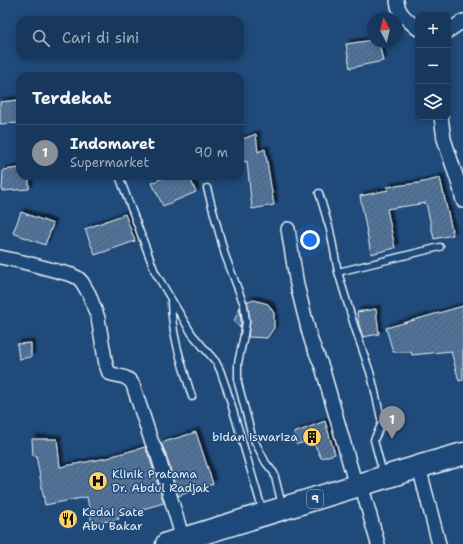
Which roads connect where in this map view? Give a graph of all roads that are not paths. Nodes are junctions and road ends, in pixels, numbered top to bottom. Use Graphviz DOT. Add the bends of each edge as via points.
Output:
graph roads {
  1 [pos="396,0"];
  2 [pos="463,21"];
  3 [pos="415,26"];
  4 [pos="451,29"];
  5 [pos="441,120"];
  6 [pos="120,180"];
  7 [pos="207,188"];
  8 [pos="319,193"];
  9 [pos="463,201"];
  10 [pos="288,229"];
  11 [pos="440,247"];
  12 [pos="0,257"];
  13 [pos="338,272"];
  14 [pos="171,301"];
  15 [pos="192,397"];
  16 [pos="463,454"];
  17 [pos="418,467"];
  18 [pos="384,478"];
  19 [pos="358,485"];
  20 [pos="273,511"];
  21 [pos="177,542"];
  22 [pos="378,544"];
  23 [pos="439,544"];
  1 -- 3 [label="street" via="399,11"];
  2 -- 4 [label="street"];
  5 -- 9 [label="street" via="444,139"];
  6 -- 14 [label="lane" via="153,267"];
  7 -- 20 [label="lane" via="225,255 244,305 246,322 238,363 238,383 252,436 274,473"];
  8 -- 13 [label="lane" via="330,230"];
  10 -- 19 [label="street" via="297,285 309,333"];
  11 -- 13 [label="lane"];
  12 -- 21 [label="street" via="72,275 86,287 98,318 109,373 128,378 133,385 158,456"];
  13 -- 18 [label="lane" via="376,396 382,423 374,440"];
  14 -- 15 [label="lane" via="176,346"];
  14 -- 20 [label="lane" via="220,370"];
  16 -- 17 [label="highway, 9"];
  17 -- 18 [label="highway, 9"];
  17 -- 23 [label="street"];
  18 -- 19 [label="highway, 9"];
  19 -- 20 [label="highway, 9"];
  19 -- 22 [label="street"];
  20 -- 21 [label="highway, 9"];
}
